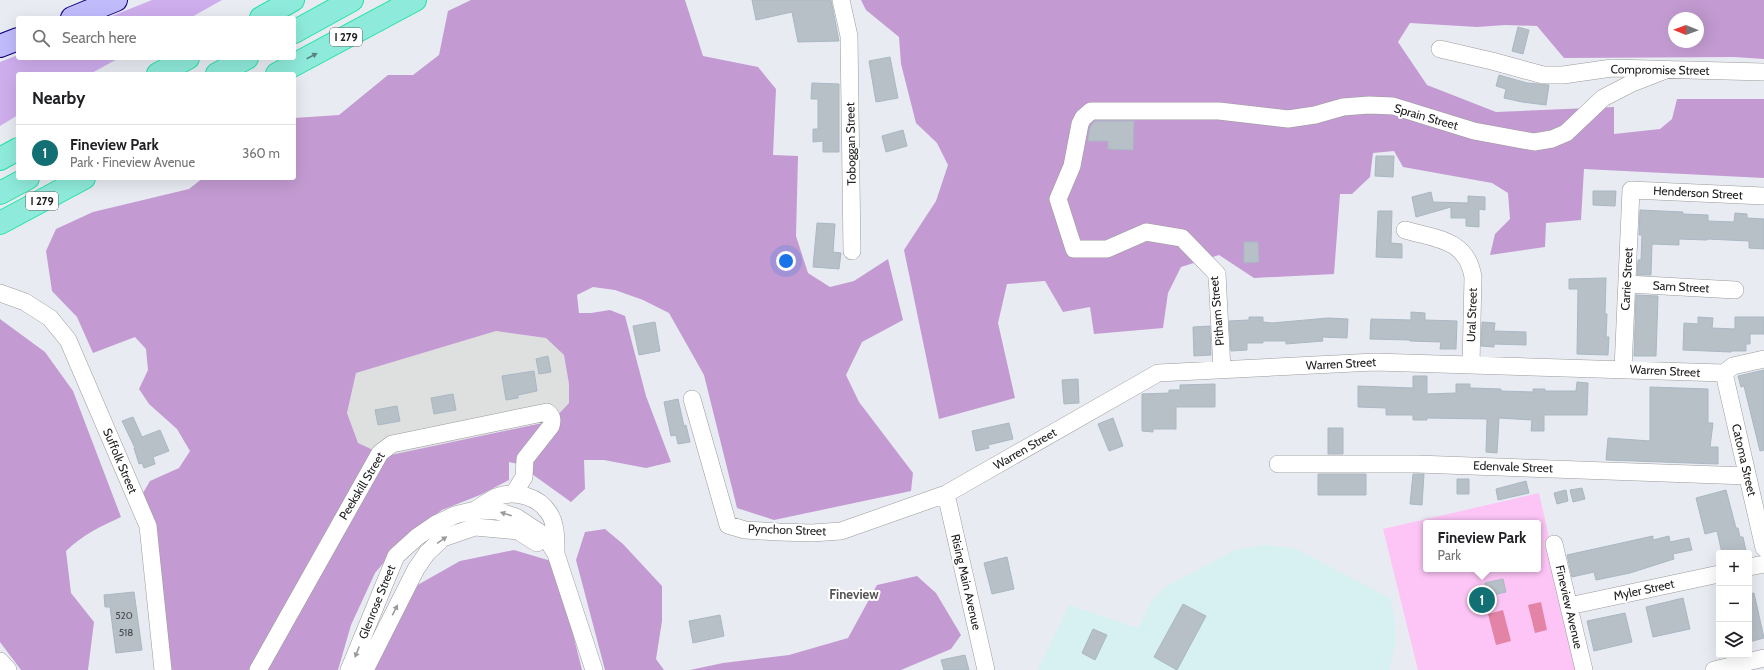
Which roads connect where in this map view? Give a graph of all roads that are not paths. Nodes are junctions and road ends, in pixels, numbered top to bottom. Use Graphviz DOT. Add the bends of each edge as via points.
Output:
graph roads {
  1 [pos="116,0"];
  2 [pos="293,0"];
  3 [pos="352,0"];
  4 [pos="415,0"];
  5 [pos="841,0"];
  6 [pos="77,16"];
  7 [pos="265,16"];
  8 [pos="296,31"];
  9 [pos="16,40"];
  10 [pos="0,46"];
  11 [pos="1440,49"];
  12 [pos="184,60"];
  13 [pos="243,60"];
  14 [pos="1668,69"];
  15 [pos="162,72"];
  16 [pos="222,72"];
  17 [pos="282,72"];
  18 [pos="1764,72"];
  19 [pos="16,150"];
  20 [pos="0,159"];
  21 [pos="24,180"];
  22 [pos="80,180"];
  23 [pos="1631,190"];
  24 [pos="0,193"];
  25 [pos="1764,196"];
  26 [pos="1058,199"];
  27 [pos="0,223"];
  28 [pos="1405,230"];
  29 [pos="852,251"];
  30 [pos="1627,284"];
  31 [pos="1735,290"];
  32 [pos="0,293"];
  33 [pos="1764,359"];
  34 [pos="1471,365"];
  35 [pos="1623,369"];
  36 [pos="1222,370"];
  37 [pos="1724,373"];
  38 [pos="692,399"];
  39 [pos="1278,464"];
  40 [pos="1747,476"];
  41 [pos="514,493"];
  42 [pos="946,494"];
  43 [pos="475,510"];
  44 [pos="1763,539"];
  45 [pos="1554,544"];
  46 [pos="556,554"];
  47 [pos="1764,564"];
  48 [pos="1752,566"];
  49 [pos="1716,575"];
  50 [pos="1569,606"];
  51 [pos="1764,658"];
  52 [pos="0,661"];
  53 [pos="8,670"];
  54 [pos="163,670"];
  55 [pos="258,670"];
  56 [pos="349,670"];
  57 [pos="365,670"];
  58 [pos="594,670"];
  59 [pos="986,670"];
  60 [pos="1584,670"];
  61 [pos="1714,670"];
  1 -- 6 [label="main road"];
  2 -- 7 [label="highway"];
  3 -- 8 [label="highway"];
  17 -- 4 [label="highway, I 279, one-way"];
  5 -- 29 [label="street, Toboggan Street" via="849,36"];
  9 -- 10 [label="main road"];
  11 -- 14 [label="street, Compromise Street" via="1543,75 1563,75 1612,68"];
  12 -- 15 [label="highway"];
  13 -- 16 [label="highway"];
  14 -- 18 [label="street, Compromise Street"];
  14 -- 26 [label="street, Sprain Street" via="1603,98 1566,133 1534,142 1474,131 1393,106 1343,107 1288,119 1219,111 1091,111 1080,124 1072,166"];
  19 -- 20 [label="highway"];
  21 -- 24 [label="highway"];
  22 -- 27 [label="highway, I 279"];
  23 -- 25 [label="street, Henderson Street"];
  23 -- 30 [label="street, Carrie Street"];
  26 -- 36 [label="street, Pitham Street" via="1074,248 1107,249 1146,232 1182,238 1217,274"];
  28 -- 34 [label="street, Ural Street" via="1455,245 1467,256 1472,266"];
  30 -- 31 [label="street, Sam Street"];
  30 -- 35 [label="street, Carrie Street"];
  32 -- 54 [label="street, Suffolk Street" via="25,302 50,318 72,348 148,526"];
  33 -- 37 [label="street, Warren Street" via="1733,366"];
  34 -- 35 [label="street, Warren Street"];
  34 -- 36 [label="street, Warren Street" via="1375,362"];
  35 -- 37 [label="street, Warren Street"];
  36 -- 42 [label="street, Warren Street" via="1158,373"];
  37 -- 40 [label="street, Catoma Street"];
  38 -- 42 [label="street, Pynchon Street" via="728,525 745,530 812,534 841,530"];
  39 -- 40 [label="street, Edenvale Street" via="1417,464"];
  40 -- 44 [label="street, Catoma Street"];
  41 -- 43 [label="street" via="496,497"];
  41 -- 46 [label="street" via="536,500 550,513 554,526"];
  41 -- 55 [label="street, Peekskill Street" via="524,477 525,459 551,426 553,420 547,412 392,444 384,448"];
  42 -- 59 [label="street, Rising Main Avenue"];
  46 -- 43 [label="street, Glenrose Street, one-way" via="545,536 516,517 497,511"];
  43 -- 56 [label="street, Glenrose Street, one-way" via="455,514 436,524 396,556"];
  45 -- 50 [label="street, Fineview Avenue"];
  57 -- 46 [label="street, Glenrose Street, one-way" via="416,568 443,538 475,527 518,531"];
  46 -- 58 [label="street, Glenrose Street"];
  47 -- 48 [label="street"];
  49 -- 50 [label="street, Myler Street"];
  50 -- 60 [label="street, Fineview Avenue"];
  51 -- 61 [label="street"];
  52 -- 53 [label="street"];
}
